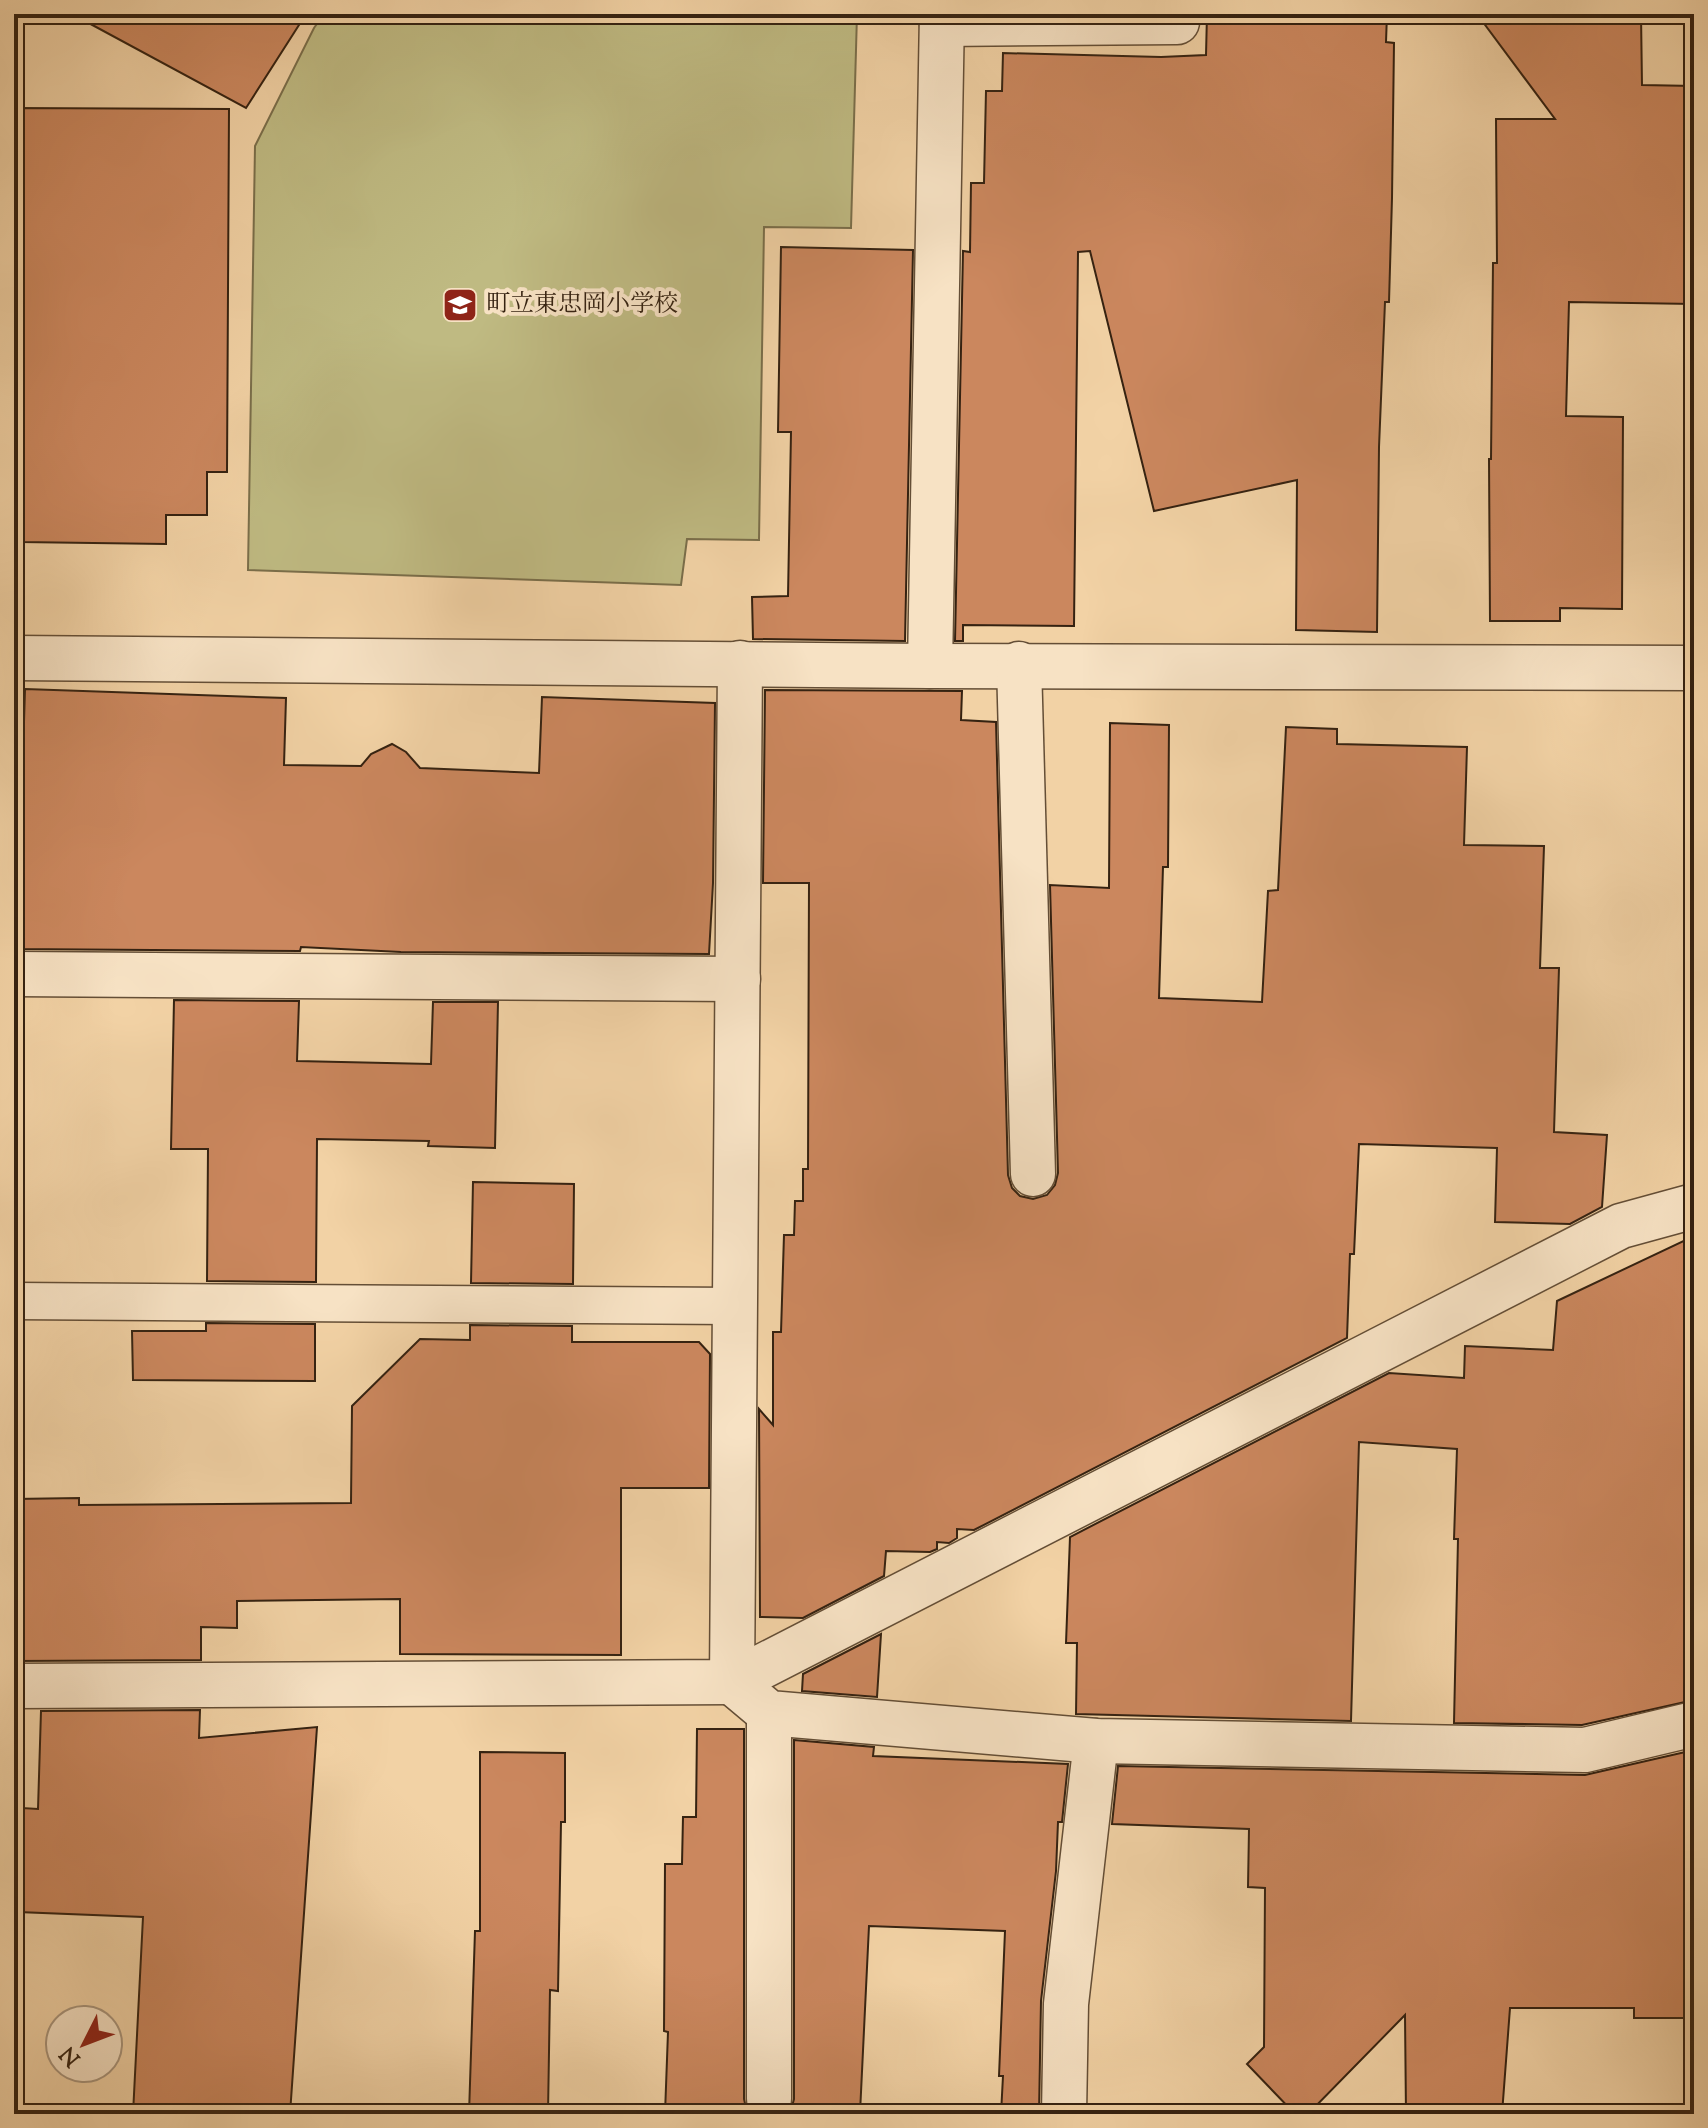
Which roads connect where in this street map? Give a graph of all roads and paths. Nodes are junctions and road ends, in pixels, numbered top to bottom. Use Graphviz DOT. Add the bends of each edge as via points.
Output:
graph roads {
  1 [pos="1176,14"];
  2 [pos="942,19"];
  3 [pos="14,658"];
  4 [pos="740,663"];
  5 [pos="1019,664"];
  6 [pos="930,666"];
  7 [pos="1694,668"];
  8 [pos="14,974"];
  9 [pos="738,979"];
  10 [pos="1033,1174"];
  11 [pos="1694,1206"];
  12 [pos="14,1301"];
  13 [pos="735,1306"];
  14 [pos="732,1682"];
  15 [pos="14,1686"];
  16 [pos="769,1713"];
  17 [pos="1694,1724"];
  18 [pos="1096,1741"];
  19 [pos="769,2099"];
  20 [pos="1064,2114"];
  1 -- 2 [label="street" via="1177,22"];
  2 -- 6 [label="street"];
  3 -- 4 [label="street"];
  4 -- 6 [label="street"];
  4 -- 9 [label="street"];
  5 -- 6 [label="street"];
  5 -- 7 [label="street"];
  5 -- 10 [label="street"];
  8 -- 9 [label="street"];
  9 -- 13 [label="street"];
  11 -- 14 [label="street" via="1621,1226"];
  12 -- 13 [label="lane"];
  13 -- 14 [label="street"];
  14 -- 15 [label="street"];
  14 -- 16 [label="street"];
  16 -- 18 [label="street"];
  16 -- 19 [label="street"];
  17 -- 18 [label="street" via="1585,1750"];
  18 -- 20 [label="street" via="1066,2004"];
}
